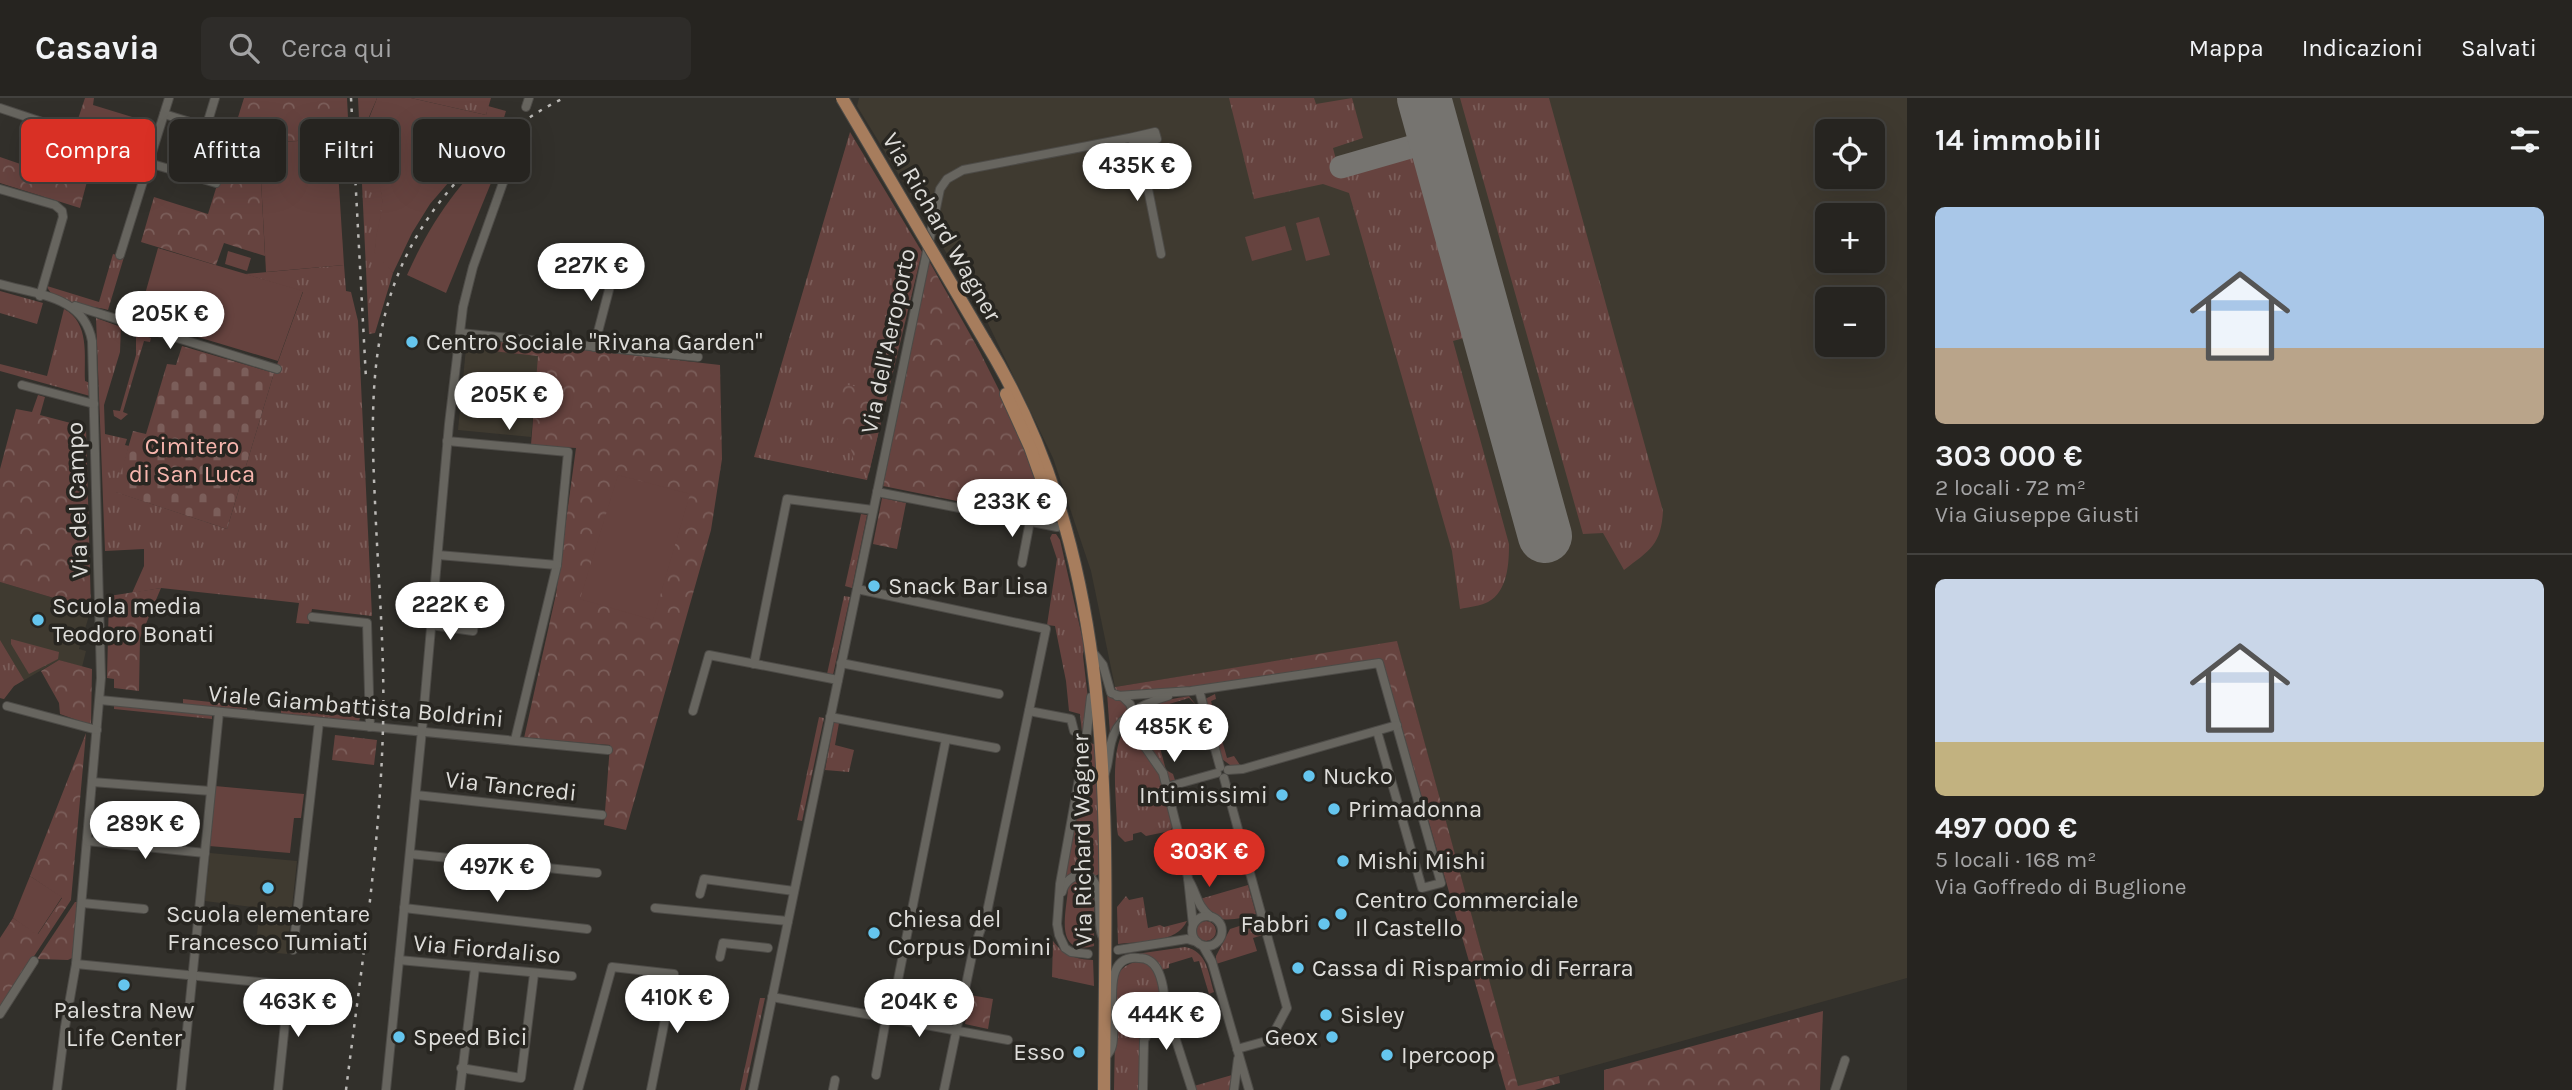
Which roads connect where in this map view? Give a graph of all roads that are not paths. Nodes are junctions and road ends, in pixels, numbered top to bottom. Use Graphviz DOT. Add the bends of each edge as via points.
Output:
graph roads {
  1 [pos="215,98"];
  2 [pos="842,98"];
  3 [pos="167,99"];
  4 [pos="0,108"];
  5 [pos="164,114"];
  6 [pos="32,119"];
  7 [pos="1129,138"];
  8 [pos="155,144"];
  9 [pos="1139,144"];
  10 [pos="155,162"];
  11 [pos="143,182"];
  12 [pos="503,182"];
  13 [pos="216,183"];
  14 [pos="0,188"];
  15 [pos="1161,254"];
  16 [pos="120,255"];
  17 [pos="615,267"];
  18 [pos="0,284"];
  19 [pos="40,296"];
  20 [pos="72,305"];
  21 [pos="460,332"];
  22 [pos="985,341"];
  23 [pos="594,347"];
  24 [pos="698,357"];
  25 [pos="276,369"];
  26 [pos="22,385"];
  27 [pos="94,404"];
  28 [pos="447,441"];
  29 [pos="877,492"];
  30 [pos="873,510"];
  31 [pos="1030,521"];
  32 [pos="1057,527"];
  33 [pos="438,555"];
  34 [pos="1022,563"];
  35 [pos="557,565"];
  36 [pos="857,589"];
  37 [pos="1080,592"];
  38 [pos="477,600"];
  39 [pos="312,617"];
  40 [pos="432,620"];
  41 [pos="1090,644"];
  42 [pos="841,663"];
  43 [pos="754,664"];
  44 [pos="838,680"];
  45 [pos="1195,690"];
  46 [pos="999,694"];
  47 [pos="1117,696"];
  48 [pos="100,700"];
  49 [pos="7,706"];
  50 [pos="1029,710"];
  51 [pos="693,711"];
  52 [pos="219,712"];
  53 [pos="1133,712"];
  54 [pos="830,717"];
  55 [pos="319,722"];
  56 [pos="1397,726"];
  57 [pos="370,727"];
  58 [pos="97,730"];
  59 [pos="422,730"];
  60 [pos="1377,731"];
  61 [pos="1074,732"];
  62 [pos="946,739"];
  63 [pos="515,740"];
  64 [pos="996,748"];
  65 [pos="608,750"];
  66 [pos="1222,772"];
  67 [pos="1104,776"];
  68 [pos="92,782"];
  69 [pos="1167,787"];
  70 [pos="211,791"];
  71 [pos="416,795"];
  72 [pos="601,815"];
  73 [pos="87,841"];
  74 [pos="205,853"];
  75 [pos="410,854"];
  76 [pos="597,873"];
  77 [pos="1188,878"];
  78 [pos="794,891"];
  79 [pos="700,894"];
  80 [pos="82,903"];
  81 [pos="1058,905"];
  82 [pos="404,908"];
  83 [pos="655,908"];
  84 [pos="145,909"];
  85 [pos="1211,917"];
  86 [pos="788,921"];
  87 [pos="1193,926"];
  88 [pos="587,929"];
  89 [pos="1105,942"];
  90 [pos="1173,942"];
  91 [pos="1217,942"];
  92 [pos="1200,944"];
  93 [pos="768,948"];
  94 [pos="293,950"];
  95 [pos="1118,950"];
  96 [pos="1088,954"];
  97 [pos="720,957"];
  98 [pos="399,960"];
  99 [pos="34,961"];
  100 [pos="1212,962"];
  101 [pos="76,964"];
  102 [pos="475,968"];
  103 [pos="534,974"];
  104 [pos="193,975"];
  105 [pos="572,976"];
  106 [pos="772,997"];
  107 [pos="1166,1006"];
  108 [pos="0,1014"];
  109 [pos="888,1020"];
  110 [pos="956,1030"];
  111 [pos="1008,1040"];
  112 [pos="1237,1049"];
  113 [pos="1104,1059"];
  114 [pos="1845,1060"];
  115 [pos="461,1068"];
  116 [pos="876,1075"];
  117 [pos="835,1080"];
  118 [pos="57,1090"];
  119 [pos="181,1090"];
  120 [pos="278,1090"];
  121 [pos="386,1090"];
  122 [pos="460,1090"];
  123 [pos="578,1090"];
  124 [pos="650,1090"];
  125 [pos="753,1090"];
  126 [pos="833,1090"];
  127 [pos="944,1090"];
  128 [pos="1104,1090"];
  129 [pos="1143,1090"];
  130 [pos="1192,1090"];
  131 [pos="1234,1090"];
  132 [pos="1249,1090"];
  133 [pos="1835,1090"];
  1 -- 5 [label="street" via="205,129"];
  2 -- 22 [label="main road, Via Richard Wagner, bridge"];
  3 -- 5 [label="street"];
  4 -- 6 [label="street"];
  5 -- 8 [label="street"];
  7 -- 9 [label="street"];
  7 -- 9 [label="street, Via dell'Aeroporto" via="1154,132 1157,139"];
  7 -- 29 [label="street, Via dell'Aeroporto" via="972,167 943,183"];
  9 -- 15 [label="street"];
  10 -- 13 [label="street"];
  11 -- 16 [label="street"];
  12 -- 21 [label="street" via="473,267"];
  14 -- 19 [label="street" via="62,211"];
  17 -- 23 [label="street"];
  18 -- 19 [label="street"];
  19 -- 20 [label="street"];
  20 -- 25 [label="street"];
  20 -- 27 [label="street, Via del Campo" via="90,333"];
  21 -- 23 [label="street"];
  21 -- 28 [label="street"];
  22 -- 32 [label="main road, Via Richard Wagner" via="1033,455"];
  22 -- 37 [label="main road, Via Richard Wagner" via="1042,453"];
  23 -- 24 [label="street"];
  26 -- 27 [label="street"];
  27 -- 48 [label="street, Via del Campo"];
  28 -- 33 [label="street"];
  28 -- 35 [label="street" via="568,452"];
  29 -- 30 [label="street, Via dell'Aeroporto"];
  29 -- 31 [label="street"];
  30 -- 36 [label="street, Via dell'Aeroporto"];
  30 -- 43 [label="street" via="787,499"];
  31 -- 32 [label="street"];
  31 -- 34 [label="street"];
  32 -- 37 [label="main road, Via Richard Wagner"];
  33 -- 35 [label="street"];
  33 -- 40 [label="street"];
  35 -- 63 [label="street"];
  36 -- 42 [label="street, Via dell'Aeroporto"];
  36 -- 50 [label="street" via="1046,629"];
  37 -- 41 [label="main road, Via Richard Wagner"];
  38 -- 40 [label="street" via="473,631"];
  39 -- 57 [label="street" via="367,623"];
  40 -- 59 [label="street"];
  41 -- 47 [label="street" via="1103,665 1108,689"];
  41 -- 67 [label="main road, Via Richard Wagner"];
  41 -- 81 [label="street" via="1091,704"];
  42 -- 44 [label="street, Via dell'Aeroporto"];
  42 -- 46 [label="street"];
  43 -- 44 [label="street"];
  43 -- 51 [label="street" via="709,655"];
  44 -- 54 [label="street, Via dell'Aeroporto"];
  45 -- 47 [label="street"];
  45 -- 53 [label="street" via="1148,702"];
  45 -- 56 [label="street" via="1379,663"];
  45 -- 66 [label="street"];
  47 -- 53 [label="street" via="1127,700"];
  48 -- 52 [label="street, Viale Giambattista Boldrini"];
  48 -- 58 [label="street, Via del Campo"];
  49 -- 58 [label="street"];
  50 -- 61 [label="street" via="1072,719"];
  50 -- 110 [label="street" via="987,912 973,951"];
  52 -- 55 [label="street, Viale Giambattista Boldrini"];
  52 -- 70 [label="street"];
  53 -- 67 [label="street" via="1111,742"];
  53 -- 69 [label="street" via="1134,731 1163,773"];
  54 -- 62 [label="street"];
  54 -- 78 [label="street, Via dell'Aeroporto"];
  55 -- 57 [label="street, Viale Giambattista Boldrini"];
  55 -- 94 [label="street"];
  56 -- 60 [label="street"];
  56 -- 60 [label="street" via="1441,883 1423,888"];
  57 -- 59 [label="street, Viale Giambattista Boldrini"];
  58 -- 68 [label="street, Via del Campo"];
  59 -- 63 [label="street, Viale Giambattista Boldrini"];
  59 -- 71 [label="street"];
  60 -- 66 [label="street"];
  62 -- 64 [label="street"];
  62 -- 109 [label="street"];
  63 -- 65 [label="street, Viale Giambattista Boldrini"];
  66 -- 69 [label="street"];
  66 -- 112 [label="street" via="1287,1008 1270,1040"];
  67 -- 89 [label="main road, Via Richard Wagner"];
  68 -- 70 [label="street"];
  68 -- 73 [label="street, Via del Campo"];
  69 -- 77 [label="street"];
  70 -- 74 [label="street"];
  71 -- 72 [label="street, Via Tancredi"];
  71 -- 75 [label="street"];
  73 -- 74 [label="street"];
  73 -- 80 [label="street, Via del Campo"];
  74 -- 104 [label="street"];
  75 -- 76 [label="street"];
  75 -- 82 [label="street"];
  77 -- 85 [label="street" via="1200,906"];
  77 -- 87 [label="street"];
  78 -- 79 [label="street" via="704,879"];
  78 -- 86 [label="street, Via dell'Aeroporto"];
  80 -- 84 [label="street"];
  80 -- 101 [label="street, Via del Campo"];
  81 -- 89 [label="street" via="1069,880 1089,875 1097,887 1099,929"];
  81 -- 96 [label="street" via="1061,942 1071,952"];
  82 -- 88 [label="street"];
  82 -- 98 [label="street"];
  83 -- 86 [label="street"];
  85 -- 87 [label="street" via="1200,918"];
  85 -- 91 [label="street" via="1220,926"];
  86 -- 106 [label="street, Via dell'Aeroporto"];
  87 -- 90 [label="street"];
  87 -- 92 [label="street" via="1193,936"];
  89 -- 113 [label="main road, Via Richard Wagner"];
  90 -- 92 [label="street" via="1187,939"];
  90 -- 95 [label="street"];
  91 -- 92 [label="street"];
  91 -- 100 [label="street"];
  92 -- 100 [label="street"];
  93 -- 97 [label="street" via="723,943"];
  98 -- 102 [label="street, Via Fiordaliso"];
  98 -- 121 [label="street"];
  99 -- 108 [label="street"];
  100 -- 112 [label="street"];
  101 -- 104 [label="street"];
  101 -- 118 [label="street, Via del Campo"];
  102 -- 103 [label="street, Via Fiordaliso"];
  102 -- 115 [label="street"];
  103 -- 105 [label="street, Via Fiordaliso"];
  103 -- 115 [label="street" via="521,1078"];
  104 -- 119 [label="street"];
  104 -- 120 [label="street" via="289,985"];
  106 -- 109 [label="street"];
  106 -- 125 [label="street, Via dell'Aeroporto"];
  107 -- 113 [label="street" via="1152,962 1136,957 1120,964 1113,977 1112,1048"];
  107 -- 129 [label="street" via="1144,1040"];
  107 -- 130 [label="street"];
  109 -- 110 [label="street"];
  109 -- 116 [label="street"];
  110 -- 111 [label="street"];
  110 -- 127 [label="street"];
  112 -- 131 [label="street"];
  112 -- 132 [label="street"];
  113 -- 128 [label="main road, Via Richard Wagner"];
  114 -- 133 [label="street"];
  115 -- 122 [label="street"];
  117 -- 126 [label="street"];
  123 -- 124 [label="street" via="611,967 674,974"];
}
